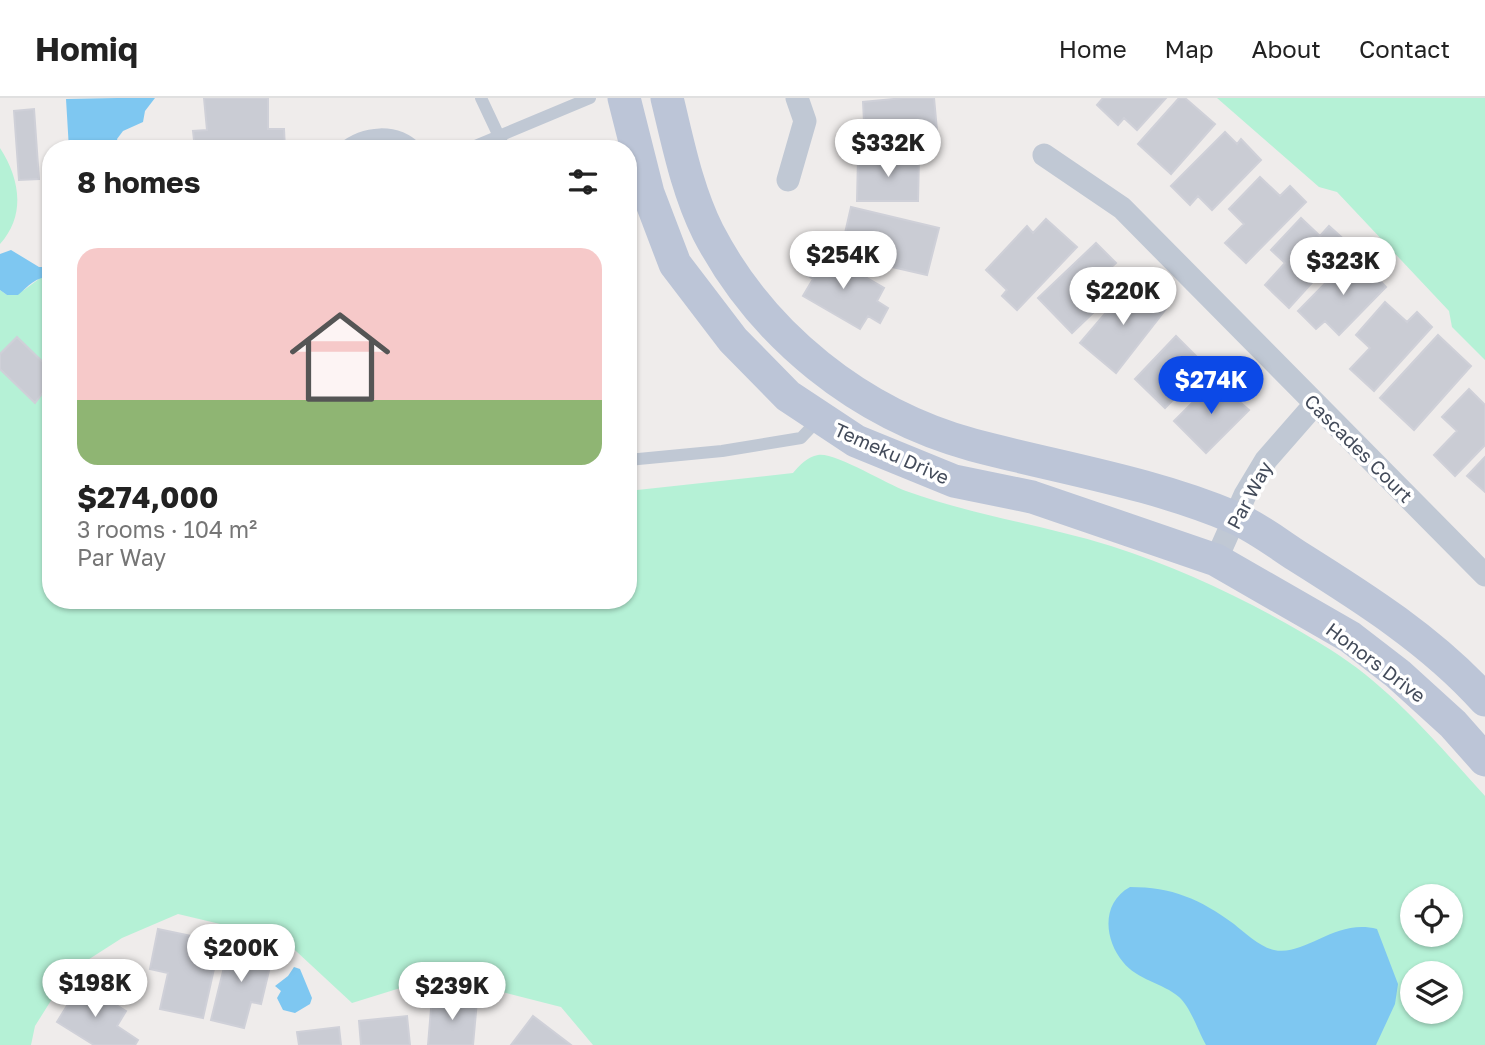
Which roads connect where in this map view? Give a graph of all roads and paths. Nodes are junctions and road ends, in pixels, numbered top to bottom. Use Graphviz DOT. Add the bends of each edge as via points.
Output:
graph roads {
  1 [pos="481,98"];
  2 [pos="590,98"];
  3 [pos="624,98"];
  4 [pos="667,98"];
  5 [pos="797,98"];
  6 [pos="499,136"];
  7 [pos="355,140"];
  8 [pos="403,140"];
  9 [pos="489,140"];
  10 [pos="501,140"];
  11 [pos="635,140"];
  12 [pos="637,149"];
  13 [pos="1044,155"];
  14 [pos="788,180"];
  15 [pos="1315,404"];
  16 [pos="819,419"];
  17 [pos="637,459"];
  18 [pos="1235,518"];
  19 [pos="1216,560"];
  20 [pos="1485,575"];
  21 [pos="1485,700"];
  22 [pos="1485,761"];
  1 -- 6 [label="lane"];
  2 -- 6 [label="lane"];
  3 -- 11 [label="street, Temeku Drive"];
  4 -- 18 [label="street, Temeku Drive" via="691,191 708,232 749,293 833,380 922,428 1085,471"];
  5 -- 14 [label="street" via="805,121"];
  6 -- 9 [label="lane"];
  6 -- 10 [label="lane"];
  7 -- 8 [label="lane" via="377,134"];
  12 -- 16 [label="street, Temeku Drive" via="675,264 733,340 788,396"];
  13 -- 15 [label="street, Cascades Court" via="1122,208"];
  15 -- 18 [label="street, Par Way" via="1266,460"];
  15 -- 20 [label="street, Cascades Court"];
  16 -- 17 [label="lane" via="801,438"];
  16 -- 19 [label="street, Temeku Drive" via="856,441 954,481 1032,497"];
  18 -- 19 [label="street, Par Way"];
  18 -- 21 [label="street" via="1380,609"];
  19 -- 22 [label="street, Honors Drive" via="1350,638 1453,723"];
}
